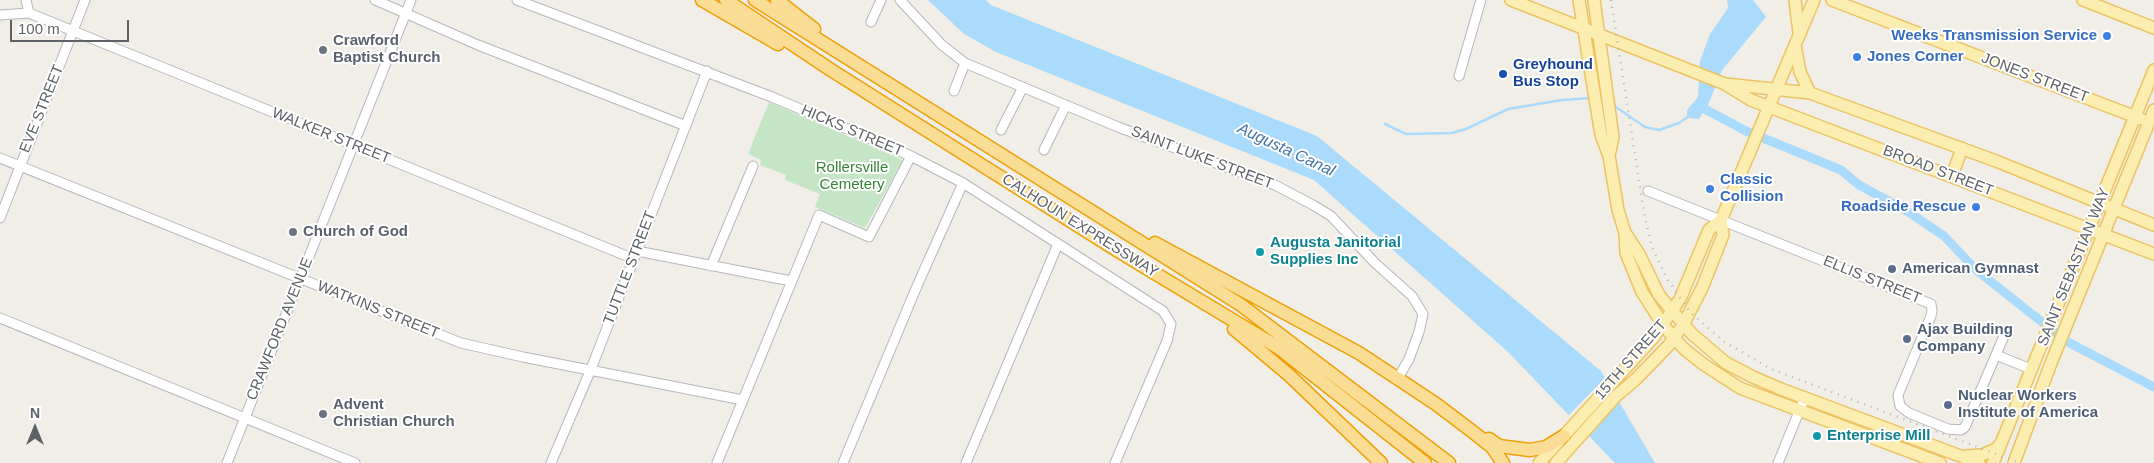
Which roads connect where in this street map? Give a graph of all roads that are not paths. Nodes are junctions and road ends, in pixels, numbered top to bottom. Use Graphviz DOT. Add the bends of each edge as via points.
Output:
graph roads {
  1 [pos="26,0"];
  2 [pos="85,0"];
  3 [pos="375,0"];
  4 [pos="411,0"];
  5 [pos="517,0"];
  6 [pos="702,0"];
  7 [pos="726,0"];
  8 [pos="755,0"];
  9 [pos="777,0"];
  10 [pos="881,0"];
  11 [pos="900,0"];
  12 [pos="1481,0"];
  13 [pos="1511,0"];
  14 [pos="1579,0"];
  15 [pos="1594,0"];
  16 [pos="1795,0"];
  17 [pos="1814,0"];
  18 [pos="1832,0"];
  19 [pos="2083,0"];
  20 [pos="29,13"];
  21 [pos="406,13"];
  22 [pos="0,15"];
  23 [pos="872,22"];
  24 [pos="2154,28"];
  25 [pos="1584,29"];
  26 [pos="73,31"];
  27 [pos="1600,36"];
  28 [pos="1797,39"];
  29 [pos="966,63"];
  30 [pos="2154,70"];
  31 [pos="707,71"];
  32 [pos="867,71"];
  33 [pos="1459,76"];
  34 [pos="1725,84"];
  35 [pos="1023,87"];
  36 [pos="1777,89"];
  37 [pos="954,91"];
  38 [pos="1810,93"];
  39 [pos="1066,105"];
  40 [pos="1770,107"];
  41 [pos="2154,110"];
  42 [pos="2134,116"];
  43 [pos="915,123"];
  44 [pos="2152,123"];
  45 [pos="686,126"];
  46 [pos="1001,130"];
  47 [pos="353,145"];
  48 [pos="1962,148"];
  49 [pos="1044,150"];
  50 [pos="911,156"];
  51 [pos="1609,156"];
  52 [pos="0,158"];
  53 [pos="19,166"];
  54 [pos="753,166"];
  55 [pos="1952,176"];
  56 [pos="1044,183"];
  57 [pos="963,184"];
  58 [pos="1648,191"];
  59 [pos="2100,204"];
  60 [pos="2114,209"];
  61 [pos="0,218"];
  62 [pos="1721,220"];
  63 [pos="2154,225"];
  64 [pos="2090,228"];
  65 [pos="1625,233"];
  66 [pos="2103,234"];
  67 [pos="1058,244"];
  68 [pos="2154,254"];
  69 [pos="635,255"];
  70 [pos="710,266"];
  71 [pos="300,278"];
  72 [pos="791,281"];
  73 [pos="1195,298"];
  74 [pos="1673,311"];
  75 [pos="0,318"];
  76 [pos="1663,325"];
  77 [pos="1683,325"];
  78 [pos="2004,336"];
  79 [pos="1674,338"];
  80 [pos="1996,355"];
  81 [pos="591,369"];
  82 [pos="2031,369"];
  83 [pos="1398,378"];
  84 [pos="1805,397"];
  85 [pos="742,400"];
  86 [pos="1799,411"];
  87 [pos="244,418"];
  88 [pos="1580,427"];
  89 [pos="1473,432"];
  90 [pos="1564,436"];
  91 [pos="2001,443"];
  92 [pos="2021,445"];
  93 [pos="1961,455"];
  94 [pos="227,463"];
  95 [pos="355,463"];
  96 [pos="551,463"];
  97 [pos="717,463"];
  98 [pos="842,463"];
  99 [pos="966,463"];
  100 [pos="1115,463"];
  101 [pos="1381,463"];
  102 [pos="1425,463"];
  103 [pos="1449,463"];
  104 [pos="1504,463"];
  105 [pos="1539,463"];
  106 [pos="1556,463"];
  107 [pos="1778,463"];
  108 [pos="1940,463"];
  109 [pos="1979,463"];
  110 [pos="1993,463"];
  111 [pos="2014,463"];
  112 [pos="2024,463"];
  1 -- 20 [label="street"];
  2 -- 26 [label="street, EVE STREET"];
  3 -- 21 [label="street"];
  4 -- 21 [label="street, CRAWFORD AVENUE"];
  5 -- 31 [label="street, HICKS STREET"];
  6 -- 43 [label="highway"];
  7 -- 43 [label="highway, CALHOUN EXPRESSWAY"];
  8 -- 32 [label="highway, CALHOUN EXPRESSWAY"];
  9 -- 32 [label="highway"];
  10 -- 23 [label="street"];
  11 -- 29 [label="street, SAINT LUKE STREET" via="942,45"];
  12 -- 33 [label="street"];
  13 -- 25 [label="main road, BROAD STREET"];
  14 -- 25 [label="main road"];
  15 -- 27 [label="main road"];
  16 -- 28 [label="main road"];
  17 -- 28 [label="main road, 15TH STREET"];
  18 -- 42 [label="main road, JONES STREET"];
  19 -- 24 [label="main road"];
  20 -- 22 [label="street, WALKER STREET"];
  20 -- 26 [label="street, WALKER STREET"];
  21 -- 45 [label="street" via="478,45"];
  21 -- 47 [label="street, CRAWFORD AVENUE"];
  25 -- 27 [label="main road, BROAD STREET"];
  25 -- 51 [label="main road" via="1601,135"];
  26 -- 47 [label="street, WALKER STREET"];
  26 -- 53 [label="street, EVE STREET"];
  27 -- 34 [label="main road, BROAD STREET"];
  27 -- 51 [label="main road" via="1613,137"];
  28 -- 36 [label="main road, 15TH STREET"];
  28 -- 38 [label="main road" via="1800,72"];
  29 -- 35 [label="street, SAINT LUKE STREET"];
  29 -- 37 [label="street"];
  30 -- 42 [label="main road, SAINT SEBASTIAN WAY"];
  31 -- 45 [label="street, TUTTLE STREET"];
  31 -- 50 [label="street, HICKS STREET"];
  32 -- 56 [label="highway, CALHOUN EXPRESSWAY"];
  34 -- 36 [label="main road, BROAD STREET"];
  34 -- 40 [label="main road, BROAD STREET"];
  35 -- 39 [label="street, SAINT LUKE STREET"];
  35 -- 46 [label="street"];
  36 -- 38 [label="main road, BROAD STREET"];
  36 -- 40 [label="main road, 15TH STREET"];
  38 -- 48 [label="main road, BROAD STREET"];
  39 -- 49 [label="street"];
  39 -- 83 [label="street, SAINT LUKE STREET" via="1275,185 1331,216 1375,263 1412,296 1423,314 1409,358"];
  40 -- 55 [label="main road, BROAD STREET"];
  40 -- 62 [label="main road, 15TH STREET"];
  41 -- 44 [label="main road, SAINT SEBASTIAN WAY"];
  42 -- 44 [label="main road, JONES STREET"];
  42 -- 59 [label="main road, SAINT SEBASTIAN WAY"];
  43 -- 73 [label="highway, CALHOUN EXPRESSWAY"];
  44 -- 60 [label="main road, SAINT SEBASTIAN WAY"];
  45 -- 69 [label="street, TUTTLE STREET"];
  47 -- 69 [label="street, WALKER STREET"];
  47 -- 71 [label="street, CRAWFORD AVENUE"];
  48 -- 55 [label="main road"];
  48 -- 59 [label="main road, BROAD STREET"];
  50 -- 57 [label="street, HICKS STREET"];
  50 -- 72 [label="street" via="869,237 819,214"];
  51 -- 65 [label="main road"];
  52 -- 53 [label="street, WATKINS STREET"];
  53 -- 61 [label="street, EVE STREET"];
  53 -- 71 [label="street, WATKINS STREET"];
  54 -- 70 [label="street"];
  55 -- 64 [label="main road, BROAD STREET"];
  56 -- 83 [label="highway" via="1359,353"];
  56 -- 103 [label="highway, CALHOUN EXPRESSWAY" via="1241,305"];
  57 -- 67 [label="street, HICKS STREET"];
  57 -- 98 [label="street"];
  58 -- 62 [label="street, ELLIS STREET"];
  59 -- 60 [label="main road, BROAD STREET"];
  59 -- 64 [label="main road, SAINT SEBASTIAN WAY"];
  60 -- 63 [label="main road, BROAD STREET"];
  60 -- 66 [label="main road, SAINT SEBASTIAN WAY"];
  62 -- 74 [label="main road, 15TH STREET" via="1709,230"];
  62 -- 77 [label="main road, 15TH STREET" via="1723,235"];
  62 -- 80 [label="street, ELLIS STREET" via="1930,304 1931,316 1898,395 1900,406 1909,413 1948,429 1961,430 1969,422"];
  64 -- 66 [label="main road, BROAD STREET"];
  64 -- 82 [label="main road, SAINT SEBASTIAN WAY"];
  65 -- 74 [label="main road" via="1660,295"];
  65 -- 76 [label="main road" via="1626,253 1636,279"];
  66 -- 68 [label="main road, BROAD STREET"];
  66 -- 92 [label="main road, SAINT SEBASTIAN WAY"];
  67 -- 99 [label="street"];
  67 -- 100 [label="street, HICKS STREET" via="1163,311 1171,324 1167,341"];
  69 -- 70 [label="street, WALKER STREET"];
  69 -- 81 [label="street, TUTTLE STREET"];
  70 -- 72 [label="street, WALKER STREET"];
  71 -- 81 [label="street, WATKINS STREET" via="461,343"];
  71 -- 87 [label="street, CRAWFORD AVENUE"];
  72 -- 85 [label="street"];
  73 -- 101 [label="highway" via="1289,375"];
  73 -- 102 [label="highway, CALHOUN EXPRESSWAY" via="1279,348"];
  74 -- 76 [label="main road, 15TH STREET"];
  74 -- 77 [label="main road"];
  75 -- 87 [label="street"];
  76 -- 79 [label="main road"];
  76 -- 88 [label="main road, 15TH STREET" via="1610,385"];
  77 -- 79 [label="main road, 15TH STREET"];
  77 -- 84 [label="main road" via="1726,363"];
  78 -- 80 [label="street"];
  79 -- 86 [label="main road" via="1723,378 1760,397"];
  79 -- 88 [label="main road, 15TH STREET" via="1636,380"];
  80 -- 82 [label="street"];
  81 -- 85 [label="street, WATKINS STREET"];
  81 -- 96 [label="street, TUTTLE STREET"];
  82 -- 91 [label="main road, SAINT SEBASTIAN WAY"];
  83 -- 89 [label="highway"];
  84 -- 86 [label="street"];
  84 -- 93 [label="main road"];
  85 -- 97 [label="street"];
  86 -- 107 [label="street"];
  86 -- 108 [label="main road"];
  87 -- 94 [label="street, CRAWFORD AVENUE"];
  87 -- 95 [label="street"];
  88 -- 90 [label="main road, 15TH STREET"];
  88 -- 106 [label="main road, 15TH STREET"];
  89 -- 90 [label="highway" via="1500,446 1523,450 1546,447"];
  89 -- 104 [label="highway" via="1492,447"];
  90 -- 105 [label="main road, 15TH STREET"];
  91 -- 93 [label="main road" via="1982,455"];
  91 -- 110 [label="main road, SAINT SEBASTIAN WAY"];
  92 -- 111 [label="main road, SAINT SEBASTIAN WAY"];
  92 -- 112 [label="main road"];
  93 -- 109 [label="main road"];
}
